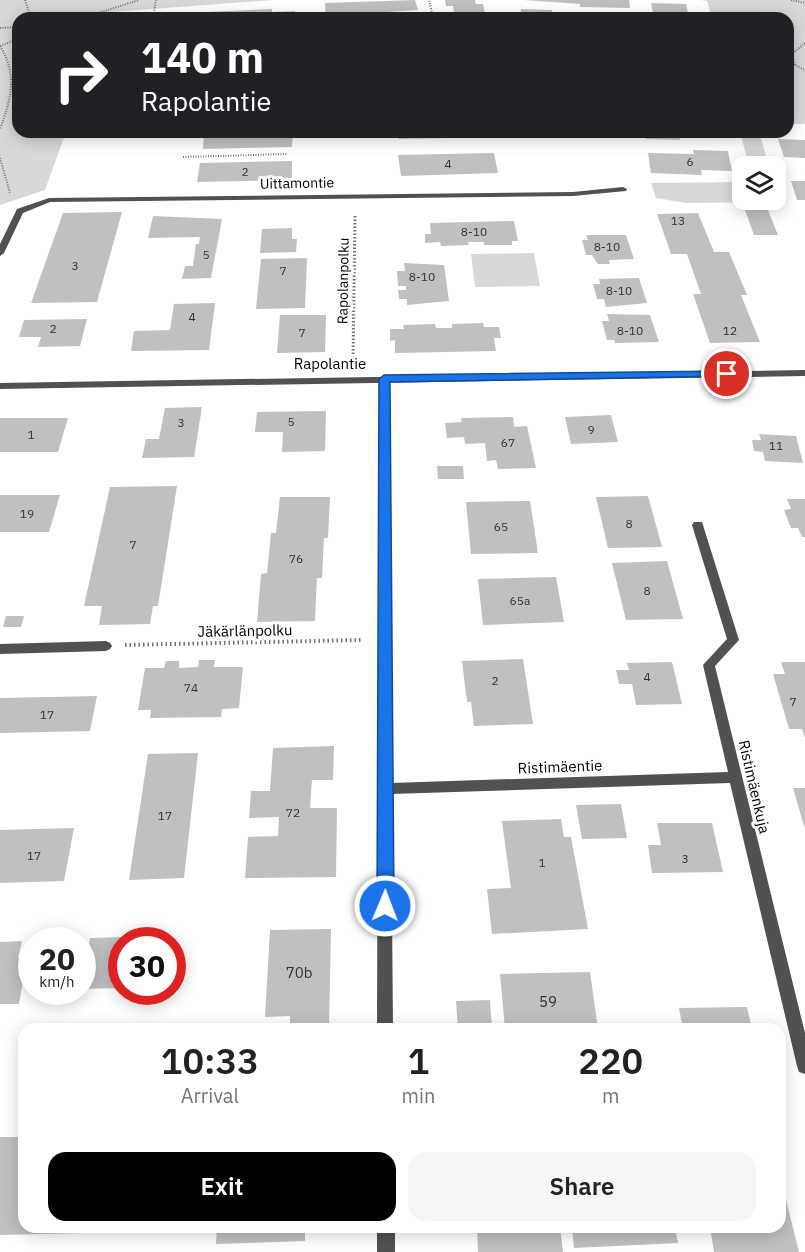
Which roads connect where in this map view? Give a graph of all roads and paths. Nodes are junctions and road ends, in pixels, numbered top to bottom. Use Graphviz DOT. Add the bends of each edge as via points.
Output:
graph roads {
  1 [pos="139,0"];
  2 [pos="791,0"];
  3 [pos="805,3"];
  4 [pos="101,12"];
  5 [pos="0,46"];
  6 [pos="12,72"];
  7 [pos="12,92"];
  8 [pos="0,129"];
  9 [pos="287,154"];
  10 [pos="183,157"];
  11 [pos="0,158"];
  12 [pos="623,189"];
  13 [pos="356,196"];
  14 [pos="32,204"];
  15 [pos="0,253"];
  16 [pos="352,366"];
  17 [pos="805,373"];
  18 [pos="384,379"];
  19 [pos="0,386"];
  20 [pos="698,525"];
  21 [pos="384,639"];
  22 [pos="106,646"];
  23 [pos="0,649"];
  24 [pos="734,777"];
  25 [pos="387,789"];
  26 [pos="385,1023"];
  27 [pos="805,1066"];
  28 [pos="386,1233"];
  29 [pos="386,1252"];
  1 -- 4 [label="path"];
  2 -- 3 [label="path"];
  5 -- 6 [label="path" via="10,59"];
  7 -- 8 [label="path"];
  9 -- 10 [label="path"];
  11 -- 14 [label="path" via="11,199"];
  12 -- 13 [label="street, Uittamontie" via="573,194"];
  13 -- 14 [label="street, Uittamontie" via="61,199"];
  13 -- 16 [label="path, Rapolanpolku"];
  14 -- 15 [label="street" via="17,215"];
  17 -- 18 [label="street, Rapolantie"];
  18 -- 19 [label="street, Rapolantie"];
  18 -- 21 [label="street"];
  20 -- 24 [label="street, Ristimäenkuja" via="732,640 709,665"];
  21 -- 22 [label="path, Jäkärlänpolku"];
  21 -- 25 [label="street"];
  22 -- 23 [label="street"];
  24 -- 25 [label="street, Ristimäentie"];
  24 -- 27 [label="street, Ristimäenkuja"];
  25 -- 26 [label="street"];
  28 -- 29 [label="street"];
}
